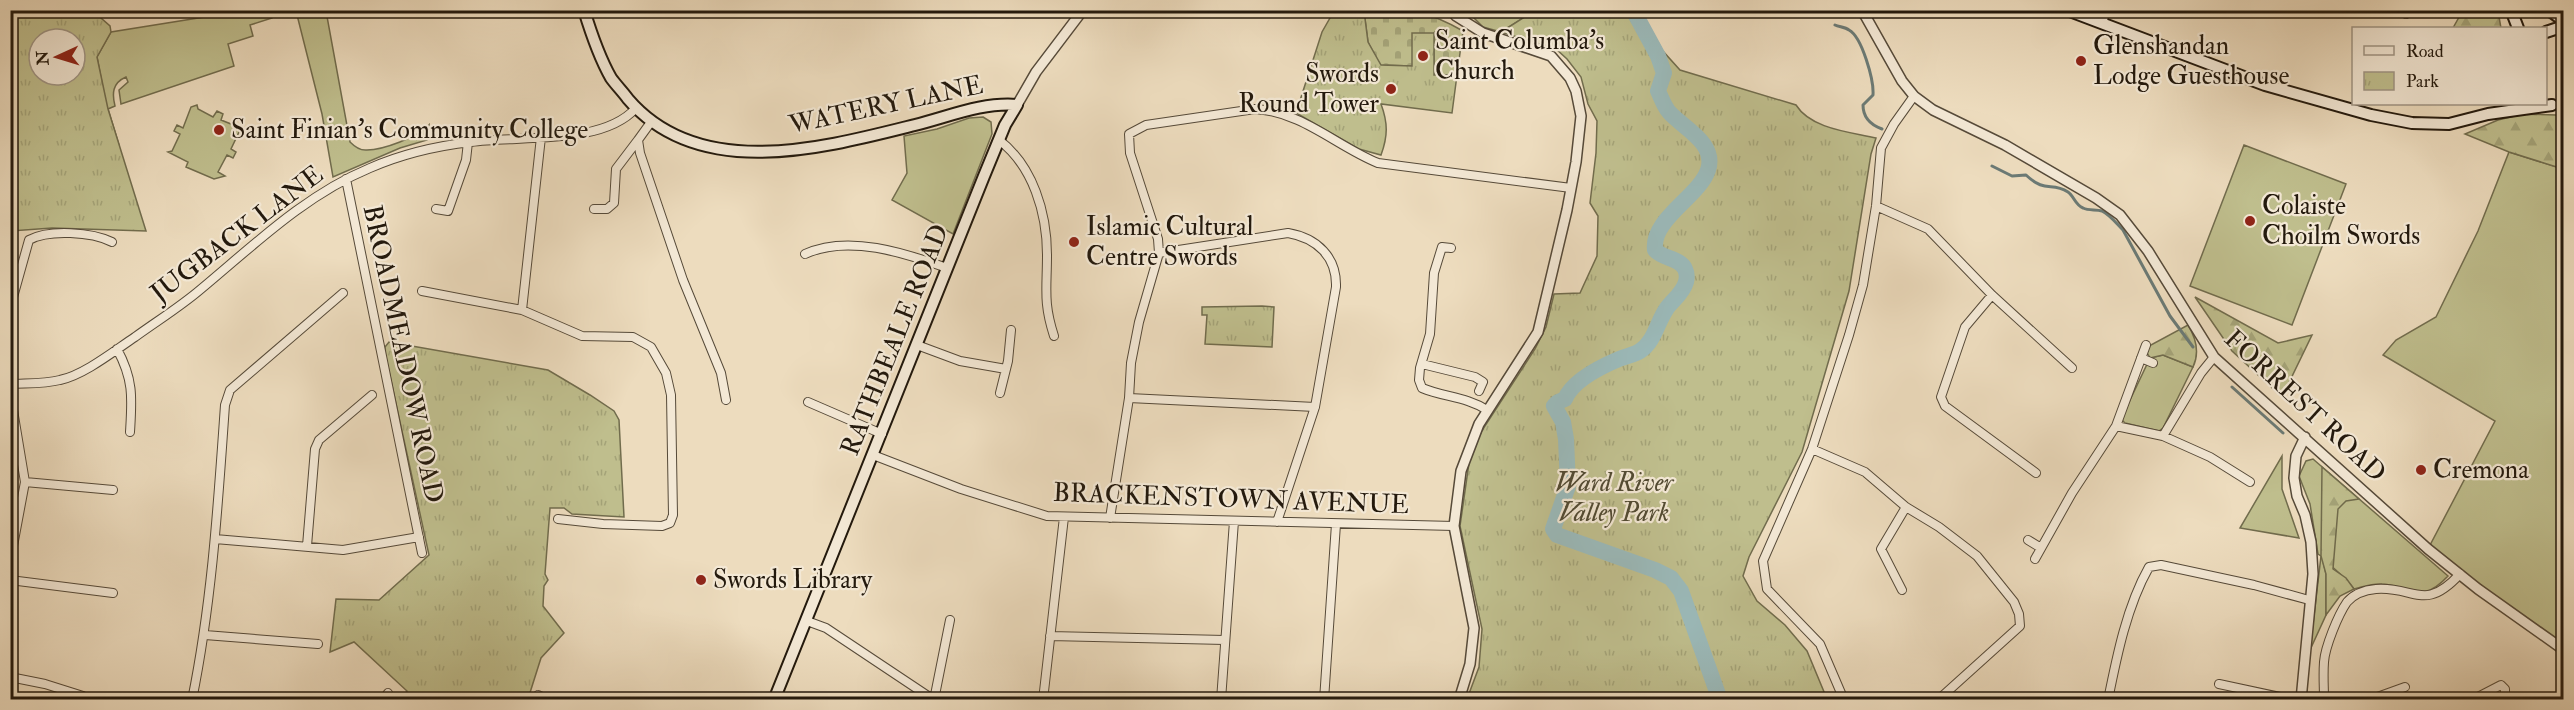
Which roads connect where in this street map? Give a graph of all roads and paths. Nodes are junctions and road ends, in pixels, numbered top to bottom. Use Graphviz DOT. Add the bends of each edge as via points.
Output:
graph roads {
  1 [pos="584,10"];
  2 [pos="1083,10"];
  3 [pos="1451,10"];
  4 [pos="1862,10"];
  5 [pos="2067,10"];
  6 [pos="2106,10"];
  7 [pos="2511,10"];
  8 [pos="2549,10"];
  9 [pos="2564,21"];
  10 [pos="2102,23"];
  11 [pos="2564,26"];
  12 [pos="2518,27"];
  13 [pos="2547,32"];
  14 [pos="1914,96"];
  15 [pos="2549,104"];
  16 [pos="1017,105"];
  17 [pos="2496,105"];
  18 [pos="2543,105"];
  19 [pos="2564,107"];
  20 [pos="636,108"];
  21 [pos="2488,114"];
  22 [pos="651,122"];
  23 [pos="541,137"];
  24 [pos="638,140"];
  25 [pos="999,140"];
  26 [pos="468,142"];
  27 [pos="346,179"];
  28 [pos="1571,188"];
  29 [pos="1876,206"];
  30 [pos="436,209"];
  31 [pos="594,209"];
  32 [pos="112,242"];
  33 [pos="1451,248"];
  34 [pos="1159,253"];
  35 [pos="805,254"];
  36 [pos="948,268"];
  37 [pos="422,291"];
  38 [pos="343,293"];
  39 [pos="1992,296"];
  40 [pos="10,308"];
  41 [pos="522,310"];
  42 [pos="1011,330"];
  43 [pos="1054,336"];
  44 [pos="917,345"];
  45 [pos="2146,345"];
  46 [pos="117,349"];
  47 [pos="2214,357"];
  48 [pos="2141,358"];
  49 [pos="2153,363"];
  50 [pos="1422,364"];
  51 [pos="2072,368"];
  52 [pos="1006,369"];
  53 [pos="10,384"];
  54 [pos="1479,391"];
  55 [pos="1000,393"];
  56 [pos="372,394"];
  57 [pos="1129,398"];
  58 [pos="726,400"];
  59 [pos="808,402"];
  60 [pos="12,404"];
  61 [pos="1315,408"];
  62 [pos="1487,410"];
  63 [pos="2116,426"];
  64 [pos="130,432"];
  65 [pos="882,434"];
  66 [pos="2163,436"];
  67 [pos="2305,437"];
  68 [pos="1812,449"];
  69 [pos="873,455"];
  70 [pos="2036,473"];
  71 [pos="25,482"];
  72 [pos="2250,482"];
  73 [pos="113,490"];
  74 [pos="1906,507"];
  75 [pos="1064,518"];
  76 [pos="1110,518"];
  77 [pos="558,519"];
  78 [pos="1234,521"];
  79 [pos="1277,522"];
  80 [pos="1336,524"];
  81 [pos="1454,526"];
  82 [pos="419,537"];
  83 [pos="215,539"];
  84 [pos="2028,540"];
  85 [pos="308,546"];
  86 [pos="2041,548"];
  87 [pos="422,553"];
  88 [pos="2035,559"];
  89 [pos="10,562"];
  90 [pos="2460,574"];
  91 [pos="10,580"];
  92 [pos="1902,590"];
  93 [pos="113,593"];
  94 [pos="2309,600"];
  95 [pos="950,620"];
  96 [pos="807,621"];
  97 [pos="205,635"];
  98 [pos="1050,636"];
  99 [pos="1225,640"];
  100 [pos="318,644"];
  101 [pos="2564,650"];
  102 [pos="10,677"];
  103 [pos="2564,678"];
  104 [pos="2219,684"];
  105 [pos="2405,687"];
  106 [pos="538,695"];
  107 [pos="2564,695"];
  108 [pos="86,699"];
  109 [pos="192,699"];
  110 [pos="548,699"];
  111 [pos="774,699"];
  112 [pos="934,699"];
  113 [pos="1043,699"];
  114 [pos="1221,699"];
  115 [pos="1324,699"];
  116 [pos="1458,699"];
  117 [pos="1844,699"];
  118 [pos="1938,699"];
  119 [pos="2108,699"];
  120 [pos="2294,699"];
  121 [pos="2301,699"];
  122 [pos="2324,699"];
  123 [pos="2369,699"];
  124 [pos="2472,699"];
  125 [pos="2505,699"];
  1 -- 20 [label="main road, WATERY LANE" via="594,43 612,79"];
  2 -- 16 [label="street, RATHBEALE ROAD" via="1036,72"];
  3 -- 28 [label="street" via="1483,33 1551,56 1570,78 1581,116"];
  4 -- 14 [label="street, FORREST ROAD"];
  5 -- 10 [label="main road"];
  6 -- 10 [label="street"];
  7 -- 12 [label="main road"];
  8 -- 9 [label="main road"];
  10 -- 21 [label="main road" via="2265,85 2371,116 2449,124"];
  11 -- 13 [label="main road"];
  14 -- 29 [label="street" via="1881,148"];
  14 -- 47 [label="street, FORREST ROAD" via="1933,110 2005,145 2120,215 2148,251"];
  15 -- 19 [label="main road"];
  16 -- 22 [label="main road, WATERY LANE" via="987,106 858,138 745,152 677,138"];
  16 -- 25 [label="main road, RATHBEALE ROAD"];
  17 -- 21 [label="main road"];
  18 -- 21 [label="main road"];
  20 -- 22 [label="main road, WATERY LANE"];
  20 -- 23 [label="street, JUGBACK LANE" via="605,128"];
  22 -- 24 [label="street"];
  23 -- 26 [label="street, JUGBACK LANE"];
  23 -- 41 [label="street"];
  24 -- 31 [label="street" via="616,169 614,203 607,209"];
  24 -- 58 [label="street" via="683,280 722,373"];
  25 -- 36 [label="main road, RATHBEALE ROAD"];
  25 -- 43 [label="street" via="1011,149 1030,176 1039,201 1047,255 1045,300"];
  26 -- 27 [label="street, JUGBACK LANE" via="405,155"];
  26 -- 30 [label="street" via="466,160 448,212"];
  27 -- 46 [label="street, JUGBACK LANE" via="247,248 187,300"];
  27 -- 82 [label="street, BROADMEADOW ROAD"];
  28 -- 34 [label="street" via="1378,163 1294,117 1271,110 1146,125 1129,134 1130,153 1158,238"];
  28 -- 62 [label="street" via="1538,332"];
  29 -- 39 [label="street" via="1928,229"];
  29 -- 68 [label="street" via="1863,285"];
  32 -- 40 [label="street" via="98,235 48,234 29,240"];
  33 -- 50 [label="street" via="1442,247 1434,273 1433,314"];
  34 -- 57 [label="street" via="1139,322"];
  34 -- 61 [label="street" via="1288,233 1323,250 1332,260 1336,287"];
  35 -- 36 [label="street" via="815,249 847,246 909,254"];
  36 -- 44 [label="main road, RATHBEALE ROAD"];
  37 -- 41 [label="street"];
  38 -- 83 [label="street" via="230,390 225,405"];
  39 -- 51 [label="street"];
  39 -- 70 [label="street" via="1965,327 1941,397 1945,405"];
  41 -- 77 [label="street" via="582,336 633,338 651,347 666,374 670,395 670,523 603,524"];
  42 -- 52 [label="street"];
  44 -- 52 [label="street" via="960,361"];
  44 -- 65 [label="main road, RATHBEALE ROAD"];
  45 -- 48 [label="street"];
  46 -- 53 [label="street, JUGBACK LANE" via="60,380"];
  46 -- 64 [label="street" via="132,384"];
  47 -- 66 [label="street"];
  47 -- 67 [label="street, FORREST ROAD"];
  48 -- 49 [label="street"];
  48 -- 63 [label="street"];
  50 -- 54 [label="street" via="1475,377 1483,382"];
  50 -- 62 [label="street" via="1422,388 1473,401"];
  52 -- 55 [label="street"];
  56 -- 85 [label="street" via="319,440 315,449"];
  57 -- 61 [label="street"];
  57 -- 76 [label="street"];
  59 -- 65 [label="street"];
  60 -- 71 [label="street"];
  61 -- 79 [label="street"];
  62 -- 81 [label="street" via="1465,456"];
  63 -- 66 [label="street"];
  63 -- 86 [label="street"];
  65 -- 69 [label="main road, RATHBEALE ROAD"];
  66 -- 72 [label="street" via="2210,457"];
  67 -- 90 [label="street, FORREST ROAD"];
  67 -- 94 [label="street" via="2296,456 2294,478 2311,542 2313,574"];
  68 -- 74 [label="street" via="1865,472"];
  68 -- 117 [label="street" via="1763,561 1763,573 1767,589 1820,644"];
  69 -- 75 [label="street, BRACKENSTOWN AVENUE" via="1029,512"];
  69 -- 96 [label="main road, RATHBEALE ROAD"];
  71 -- 73 [label="street"];
  71 -- 89 [label="street"];
  74 -- 92 [label="street" via="1881,549"];
  74 -- 118 [label="street" via="1977,556 2019,614 2020,626"];
  75 -- 76 [label="street, BRACKENSTOWN AVENUE"];
  75 -- 98 [label="street"];
  76 -- 78 [label="street, BRACKENSTOWN AVENUE"];
  78 -- 79 [label="street, BRACKENSTOWN AVENUE"];
  78 -- 99 [label="street"];
  79 -- 80 [label="street, BRACKENSTOWN AVENUE"];
  80 -- 81 [label="street, BRACKENSTOWN AVENUE"];
  80 -- 115 [label="street"];
  81 -- 116 [label="street" via="1474,628 1470,664"];
  82 -- 85 [label="street" via="344,550"];
  82 -- 87 [label="street, BROADMEADOW ROAD"];
  83 -- 85 [label="street"];
  83 -- 97 [label="street"];
  84 -- 86 [label="street"];
  86 -- 88 [label="street"];
  90 -- 101 [label="street, FORREST ROAD"];
  90 -- 122 [label="street" via="2438,594 2426,596 2378,588 2347,602 2327,647"];
  91 -- 93 [label="street"];
  94 -- 119 [label="street" via="2161,565 2149,567 2118,654"];
  94 -- 121 [label="street"];
  95 -- 112 [label="street"];
  96 -- 111 [label="main road, RATHBEALE ROAD"];
  96 -- 112 [label="street" via="826,628"];
  97 -- 100 [label="street"];
  97 -- 109 [label="street"];
  98 -- 99 [label="street"];
  98 -- 113 [label="street"];
  99 -- 114 [label="street"];
  102 -- 108 [label="street" via="45,684"];
  103 -- 107 [label="street"];
  104 -- 120 [label="street"];
  105 -- 123 [label="street"];
  106 -- 110 [label="street"];
  124 -- 125 [label="street" via="2501,685"];
}
